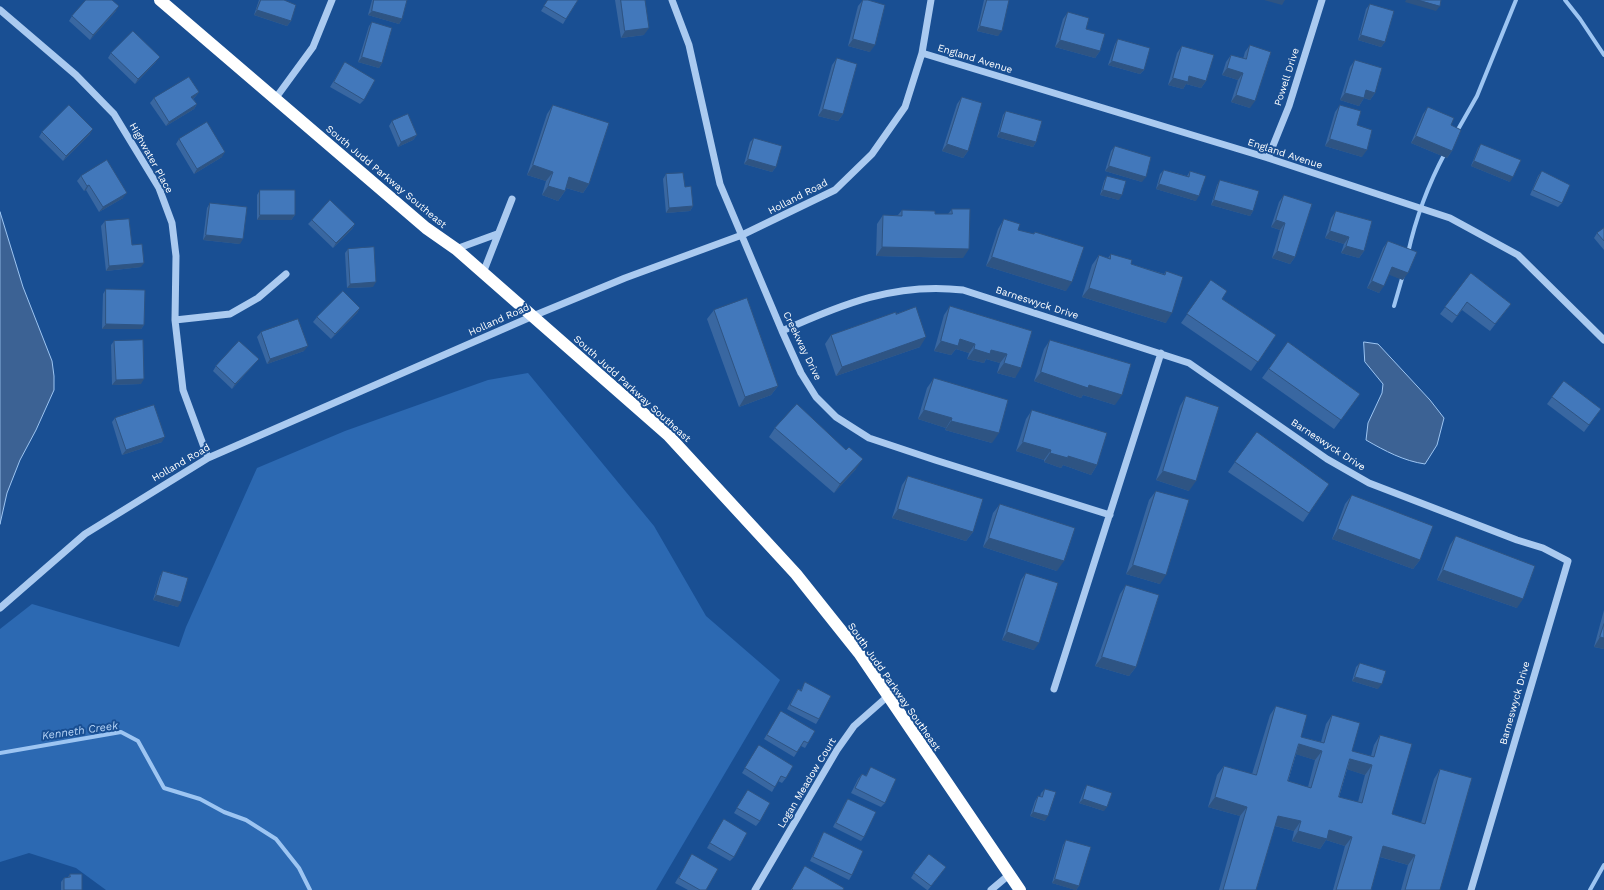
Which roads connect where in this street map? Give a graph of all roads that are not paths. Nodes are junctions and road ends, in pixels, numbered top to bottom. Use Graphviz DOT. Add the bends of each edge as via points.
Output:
graph roads {
  1 [pos="160,0"];
  2 [pos="332,0"];
  3 [pos="672,0"];
  4 [pos="931,0"];
  5 [pos="1322,0"];
  6 [pos="0,10"];
  7 [pos="922,53"];
  8 [pos="275,99"];
  9 [pos="1268,158"];
  10 [pos="512,199"];
  11 [pos="497,234"];
  12 [pos="742,235"];
  13 [pos="456,249"];
  14 [pos="483,273"];
  15 [pos="286,274"];
  16 [pos="532,316"];
  17 [pos="175,320"];
  18 [pos="782,331"];
  19 [pos="1604,340"];
  20 [pos="1161,353"];
  21 [pos="208,458"];
  22 [pos="1110,515"];
  23 [pos="0,608"];
  24 [pos="1054,689"];
  25 [pos="888,696"];
  26 [pos="1010,874"];
  27 [pos="755,890"];
  28 [pos="992,890"];
  29 [pos="1020,890"];
  30 [pos="1471,890"];
  1 -- 8 [label="highway, South Judd Parkway Southeast"];
  2 -- 8 [label="street" via="313,48"];
  3 -- 12 [label="street, Creekway Drive" via="689,45 720,184"];
  4 -- 7 [label="street, Holland Road"];
  5 -- 9 [label="street, Powell Drive" via="1289,106"];
  6 -- 17 [label="street, Highwater Place" via="76,75 114,114 159,188 172,223 176,256"];
  7 -- 9 [label="street, England Avenue"];
  7 -- 12 [label="street, Holland Road" via="904,107 866,159 836,190"];
  8 -- 13 [label="highway, South Judd Parkway Southeast" via="426,228"];
  9 -- 19 [label="street, England Avenue" via="1450,218 1518,255"];
  10 -- 11 [label="street"];
  11 -- 13 [label="street"];
  11 -- 14 [label="street"];
  12 -- 16 [label="street, Holland Road"];
  12 -- 18 [label="street, Creekway Drive"];
  13 -- 14 [label="highway, South Judd Parkway Southeast"];
  14 -- 16 [label="highway, South Judd Parkway Southeast"];
  15 -- 17 [label="street" via="258,298 230,314"];
  16 -- 21 [label="street, Holland Road"];
  16 -- 25 [label="highway, South Judd Parkway Southeast" via="668,435 796,574 859,653"];
  17 -- 21 [label="street, Highwater Place" via="183,390"];
  18 -- 20 [label="street, Barneswyck Drive" via="849,302 893,291 938,287 963,290"];
  18 -- 22 [label="street, Creekway Drive" via="816,397 836,417 870,438"];
  20 -- 22 [label="street"];
  20 -- 30 [label="street, Barneswyck Drive" via="1189,363 1327,458 1369,483 1543,548 1568,561"];
  21 -- 23 [label="street, Holland Road" via="85,534"];
  22 -- 24 [label="street"];
  25 -- 26 [label="highway, South Judd Parkway Southeast"];
  25 -- 27 [label="street, Logan Meadow Court" via="854,726 837,750"];
  26 -- 28 [label="street"];
  26 -- 29 [label="highway, South Judd Parkway Southeast"];
}
